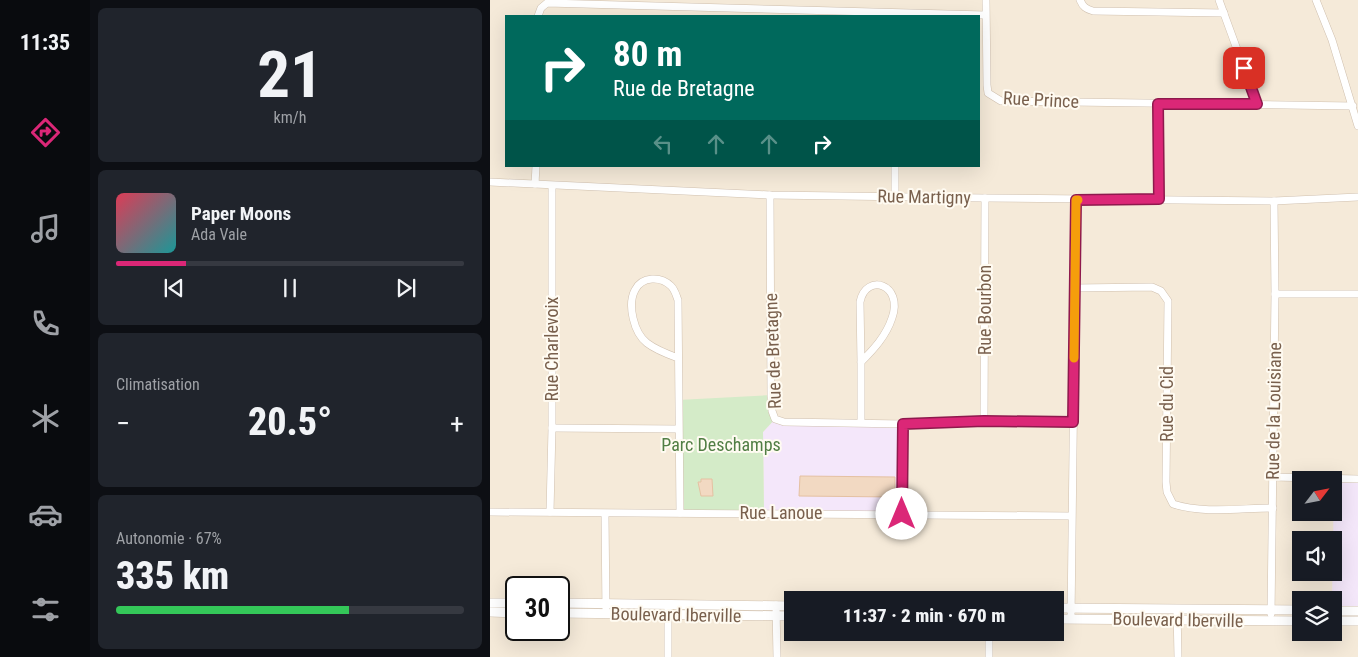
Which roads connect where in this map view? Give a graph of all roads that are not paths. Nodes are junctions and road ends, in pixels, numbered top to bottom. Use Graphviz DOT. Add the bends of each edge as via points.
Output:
graph roads {
  1 [pos="986,0"];
  2 [pos="1080,0"];
  3 [pos="1219,0"];
  4 [pos="1316,0"];
  5 [pos="1224,13"];
  6 [pos="538,15"];
  7 [pos="985,15"];
  8 [pos="1158,104"];
  9 [pos="1257,104"];
  10 [pos="1353,106"];
  11 [pos="1358,126"];
  12 [pos="536,167"];
  13 [pos="895,167"];
  14 [pos="490,182"];
  15 [pos="535,184"];
  16 [pos="552,186"];
  17 [pos="770,194"];
  18 [pos="895,197"];
  19 [pos="1358,197"];
  20 [pos="985,198"];
  21 [pos="1159,199"];
  22 [pos="1076,200"];
  23 [pos="1274,201"];
  24 [pos="1075,288"];
  25 [pos="1275,294"];
  26 [pos="1358,294"];
  27 [pos="678,358"];
  28 [pos="862,362"];
  29 [pos="984,421"];
  30 [pos="860,422"];
  31 [pos="1073,422"];
  32 [pos="903,424"];
  33 [pos="552,428"];
  34 [pos="678,429"];
  35 [pos="1273,477"];
  36 [pos="1358,478"];
  37 [pos="1273,508"];
  38 [pos="490,512"];
  39 [pos="550,512"];
  40 [pos="680,513"];
  41 [pos="605,514"];
  42 [pos="902,514"];
  43 [pos="1071,516"];
  44 [pos="490,603"];
  45 [pos="505,603"];
  46 [pos="570,603"];
  47 [pos="605,604"];
  48 [pos="668,605"];
  49 [pos="776,606"];
  50 [pos="784,606"];
  51 [pos="1064,608"];
  52 [pos="1072,608"];
  53 [pos="1177,609"];
  54 [pos="1271,610"];
  55 [pos="1292,610"];
  56 [pos="1342,611"];
  57 [pos="1358,611"];
  58 [pos="490,612"];
  59 [pos="505,613"];
  60 [pos="570,613"];
  61 [pos="606,614"];
  62 [pos="669,616"];
  63 [pos="777,616"];
  64 [pos="784,616"];
  65 [pos="1064,619"];
  66 [pos="1071,619"];
  67 [pos="1178,620"];
  68 [pos="1292,621"];
  69 [pos="1342,621"];
  70 [pos="1358,621"];
  71 [pos="1271,622"];
  72 [pos="989,641"];
  73 [pos="668,657"];
  74 [pos="777,657"];
  75 [pos="989,657"];
  76 [pos="1178,657"];
  1 -- 7 [label="street, Rue Prince"];
  2 -- 5 [label="street" via="1087,9 1094,11"];
  3 -- 5 [label="street"];
  4 -- 10 [label="street"];
  5 -- 9 [label="street"];
  6 -- 7 [label="street" via="540,8 547,3"];
  7 -- 8 [label="street, Rue Prince" via="988,93 1001,100"];
  8 -- 9 [label="street, Rue Prince"];
  8 -- 21 [label="street"];
  9 -- 10 [label="street, Rue Prince"];
  10 -- 11 [label="street"];
  12 -- 15 [label="street"];
  13 -- 18 [label="street"];
  14 -- 15 [label="street, Rue Martigny"];
  15 -- 16 [label="street, Rue Martigny"];
  16 -- 17 [label="street, Rue Martigny"];
  16 -- 33 [label="street, Rue Charlevoix"];
  17 -- 18 [label="street, Rue Martigny"];
  17 -- 30 [label="street, Rue de Bretagne" via="771,395 775,419 784,422"];
  18 -- 20 [label="street, Rue Martigny"];
  19 -- 23 [label="street, Rue Martigny"];
  20 -- 22 [label="street, Rue Martigny"];
  20 -- 29 [label="street, Rue Bourbon"];
  21 -- 22 [label="street, Rue Martigny"];
  21 -- 23 [label="street, Rue Martigny"];
  22 -- 24 [label="street"];
  23 -- 25 [label="street, Rue de la Louisiane"];
  24 -- 31 [label="street"];
  24 -- 37 [label="street, Rue du Cid" via="1152,287 1161,291 1168,301 1166,482 1173,504 1198,508"];
  25 -- 26 [label="street"];
  25 -- 35 [label="street, Rue de la Louisiane"];
  27 -- 27 [label="street" via="678,300 675,292 665,282 648,279 634,291 633,321 646,342"];
  27 -- 34 [label="street"];
  28 -- 28 [label="street" via="862,293 873,285 880,285 887,287 894,297 893,317 878,346"];
  28 -- 30 [label="street"];
  29 -- 31 [label="street, Rue de Bretagne"];
  29 -- 32 [label="street, Rue de Bretagne"];
  30 -- 32 [label="street, Rue de Bretagne"];
  31 -- 43 [label="street"];
  32 -- 42 [label="street"];
  33 -- 34 [label="street"];
  33 -- 39 [label="street, Rue Charlevoix"];
  34 -- 40 [label="street"];
  35 -- 36 [label="street"];
  35 -- 37 [label="street, Rue de la Louisiane"];
  37 -- 54 [label="street, Rue de la Louisiane"];
  38 -- 39 [label="street, Rue Lanoue"];
  39 -- 41 [label="street, Rue Lanoue"];
  40 -- 41 [label="street, Rue Lanoue"];
  40 -- 42 [label="street, Rue Lanoue"];
  41 -- 47 [label="street"];
  42 -- 43 [label="street, Rue Lanoue"];
  43 -- 52 [label="street"];
  44 -- 45 [label="street"];
  46 -- 47 [label="street, Boulevard Iberville"];
  47 -- 48 [label="street, Boulevard Iberville"];
  47 -- 61 [label="street"];
  48 -- 49 [label="street, Boulevard Iberville"];
  48 -- 62 [label="street"];
  49 -- 50 [label="street, Boulevard Iberville"];
  49 -- 63 [label="street"];
  51 -- 52 [label="street, Boulevard Iberville"];
  52 -- 53 [label="street, Boulevard Iberville"];
  52 -- 66 [label="street"];
  53 -- 54 [label="street, Boulevard Iberville"];
  53 -- 67 [label="street"];
  54 -- 55 [label="street, Boulevard Iberville"];
  54 -- 71 [label="street, Rue de la Louisiane"];
  56 -- 57 [label="street"];
  58 -- 59 [label="street"];
  60 -- 61 [label="street, Boulevard Iberville"];
  61 -- 62 [label="street, Boulevard Iberville"];
  62 -- 63 [label="street, Boulevard Iberville"];
  62 -- 73 [label="street"];
  63 -- 64 [label="street, Boulevard Iberville"];
  63 -- 74 [label="street"];
  65 -- 66 [label="street, Boulevard Iberville"];
  66 -- 67 [label="street, Boulevard Iberville"];
  67 -- 71 [label="street, Boulevard Iberville"];
  67 -- 76 [label="street"];
  68 -- 71 [label="street, Boulevard Iberville"];
  69 -- 70 [label="street"];
  72 -- 75 [label="street"];
}
